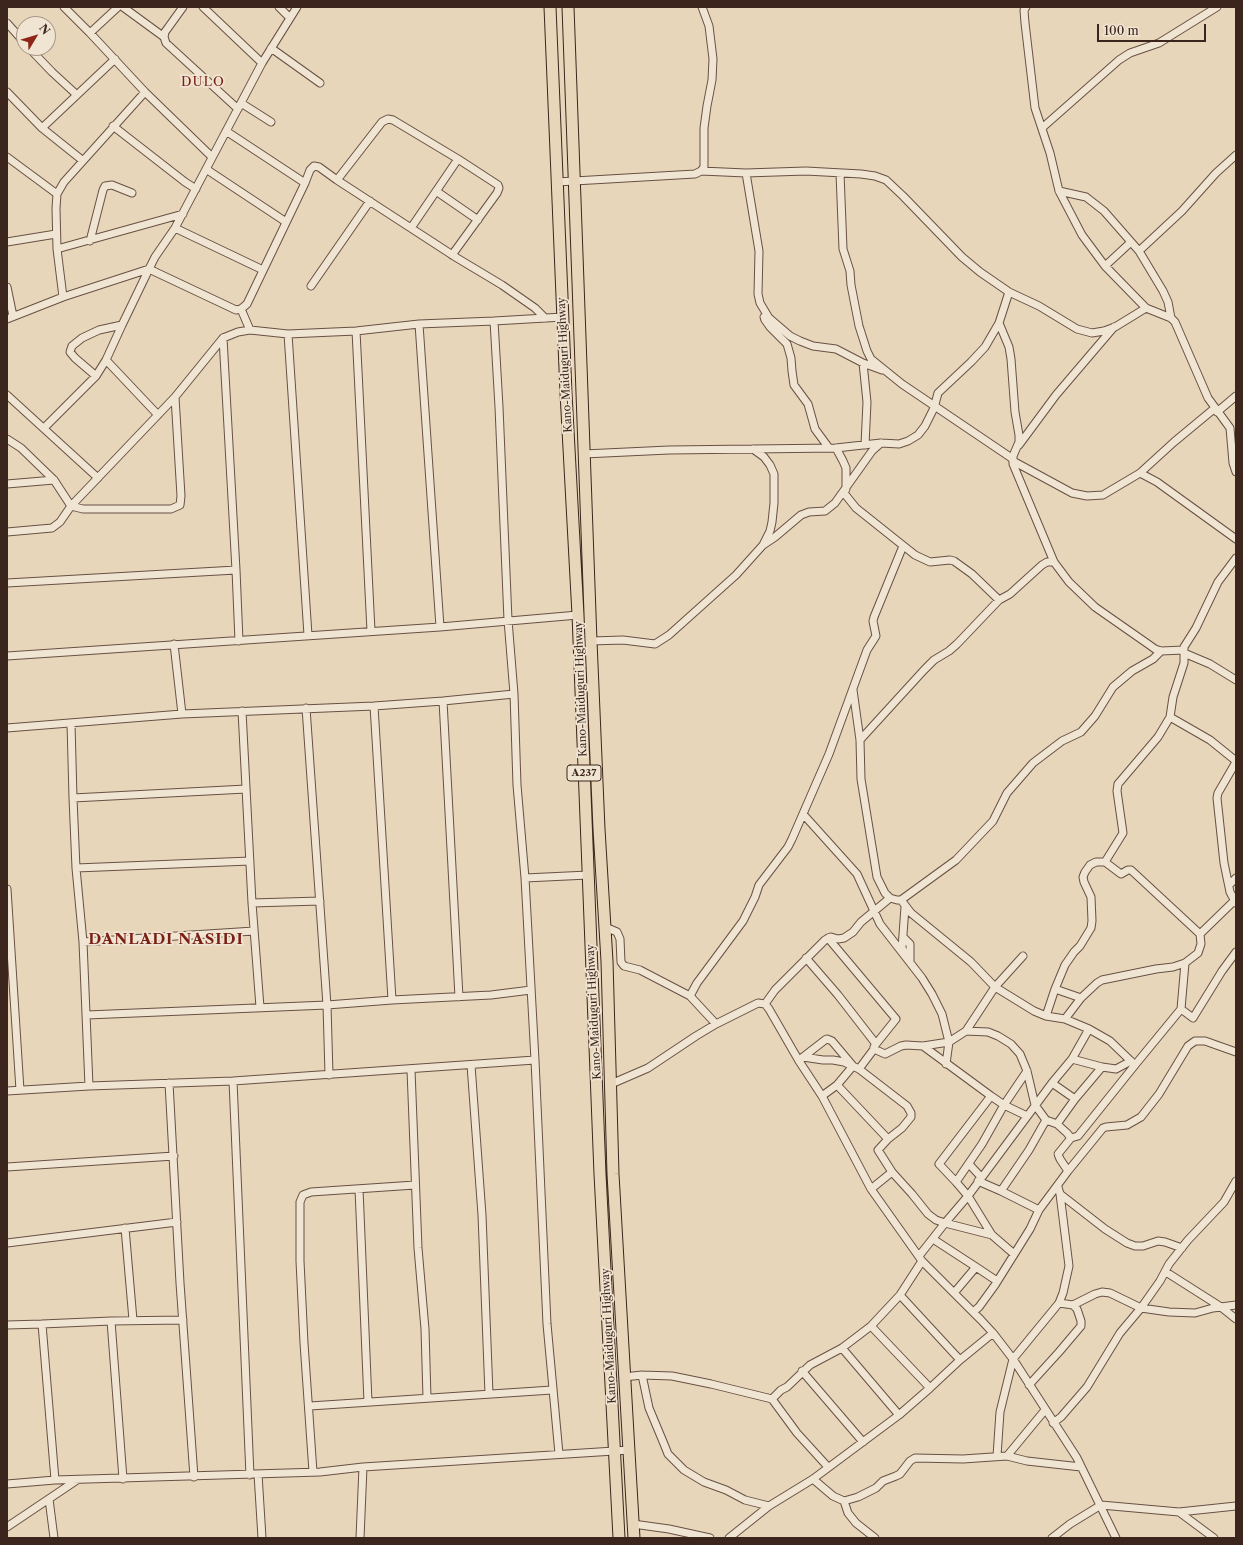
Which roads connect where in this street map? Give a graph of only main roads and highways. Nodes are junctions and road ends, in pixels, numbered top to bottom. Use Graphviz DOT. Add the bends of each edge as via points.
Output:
graph roads {
  1 [pos="550,7"];
  2 [pos="568,7"];
  3 [pos="619,1538"];
  4 [pos="634,1538"];
  1 -- 3 [label="highway, Kano-Maiduguri Highway / A237" via="600,1174"];
  2 -- 4 [label="highway, Kano-Maiduguri Highway / A237" via="613,1174"];
}
